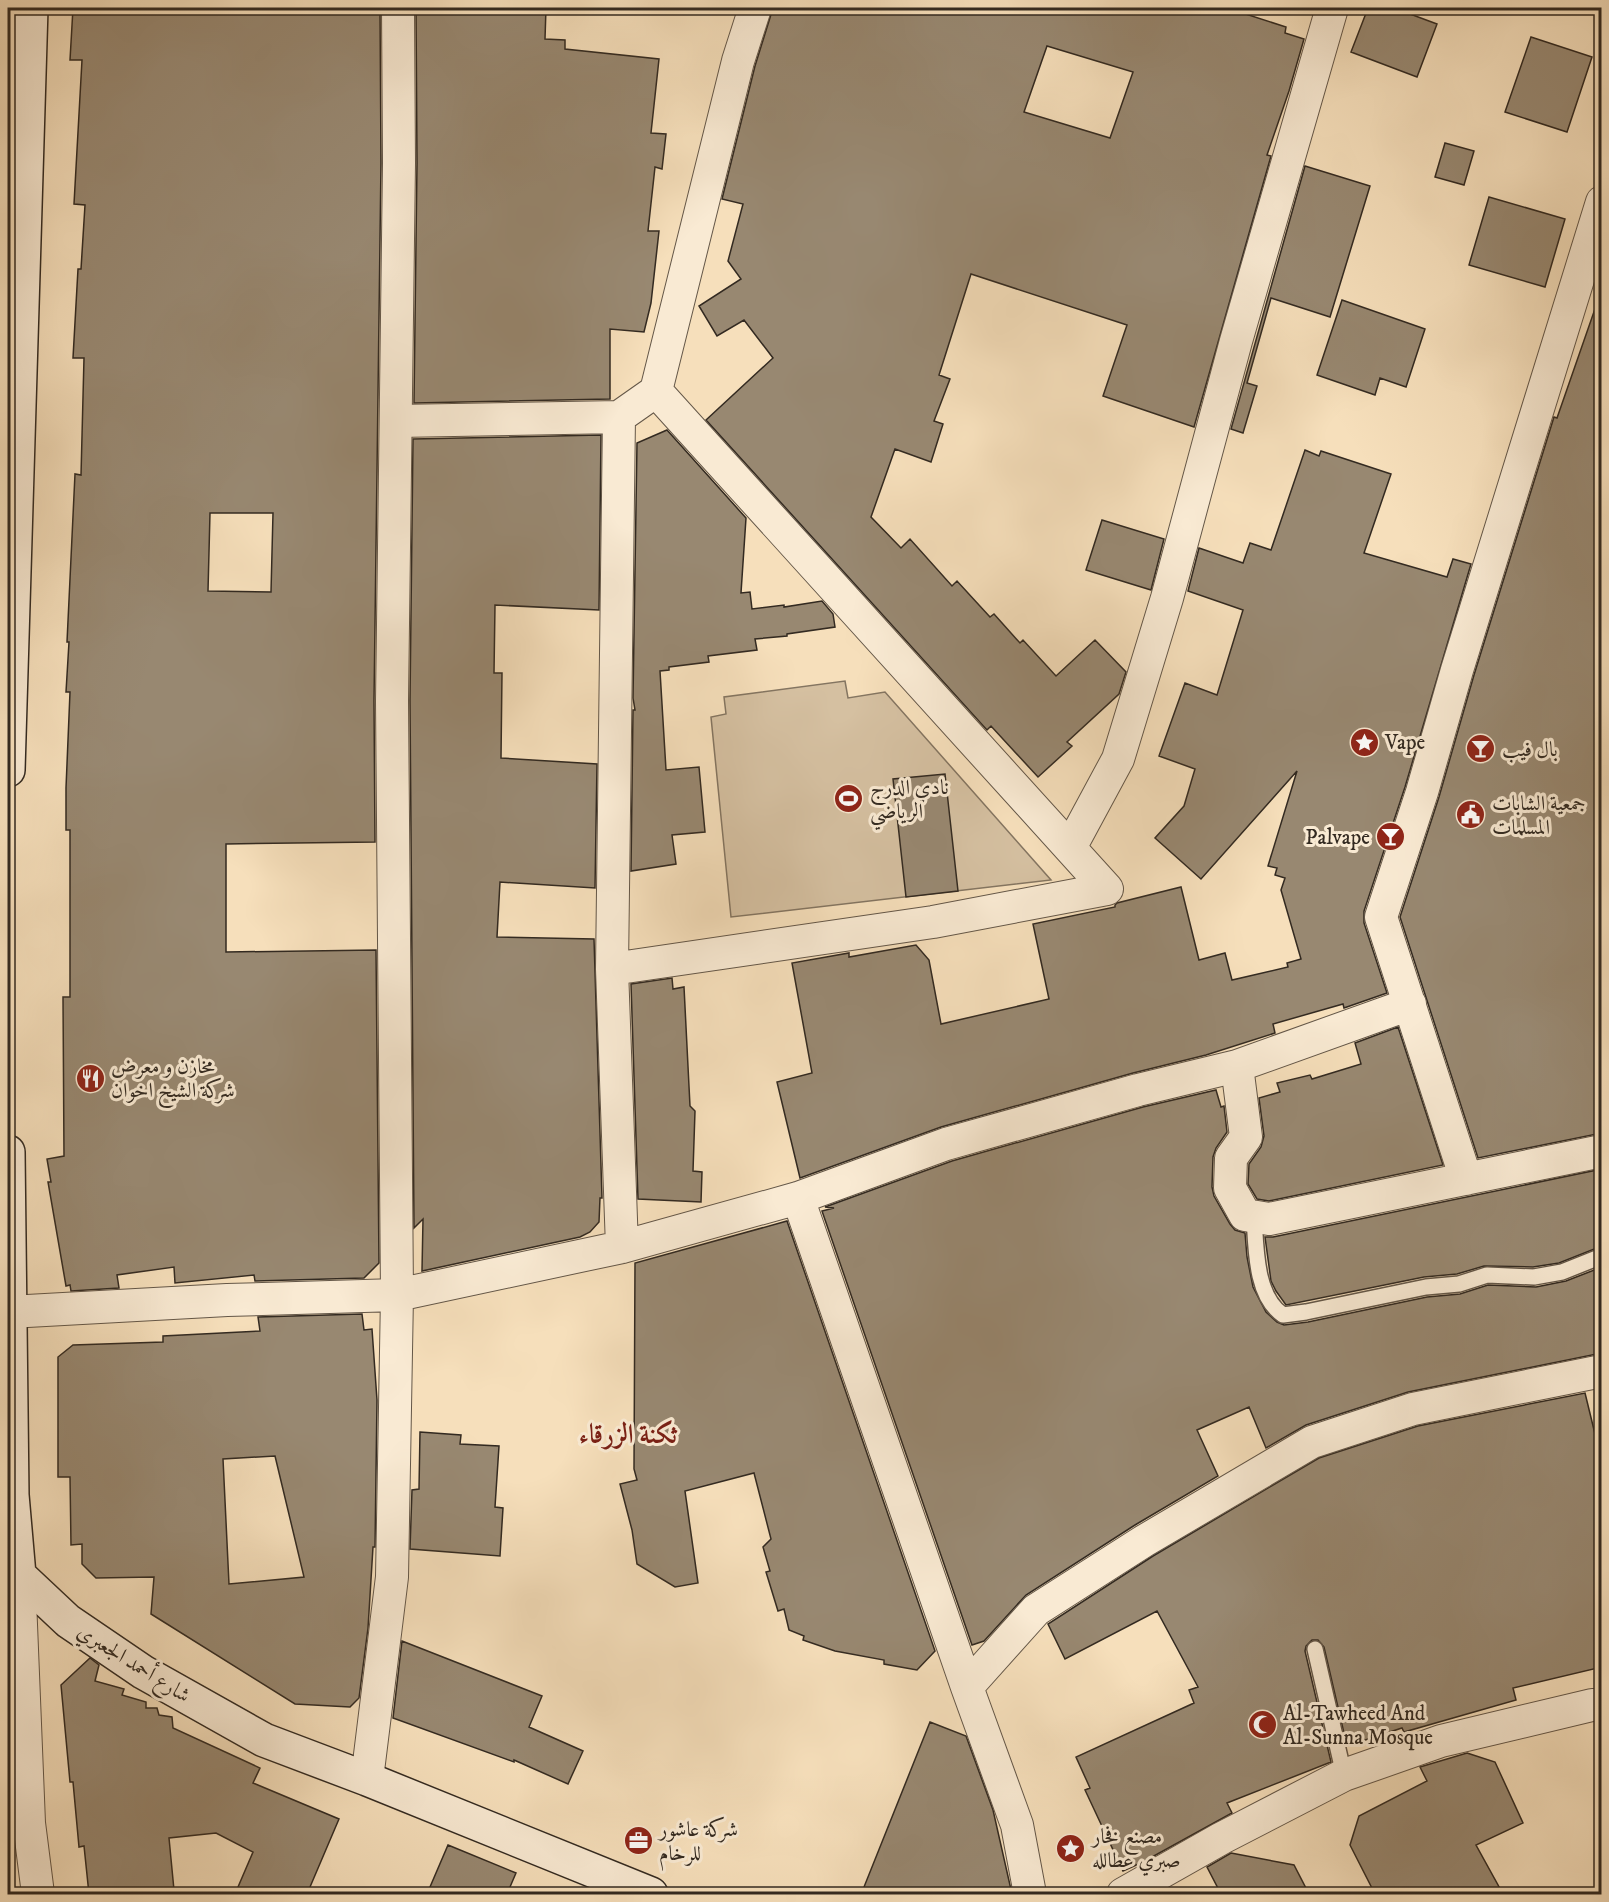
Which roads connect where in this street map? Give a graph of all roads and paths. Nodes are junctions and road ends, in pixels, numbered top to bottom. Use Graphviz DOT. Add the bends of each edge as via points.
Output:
graph roads {
  1 [pos="31,8"];
  2 [pos="398,8"];
  3 [pos="755,8"];
  4 [pos="1332,8"];
  5 [pos="1602,202"];
  6 [pos="656,391"];
  7 [pos="619,417"];
  8 [pos="397,421"];
  9 [pos="8,770"];
  10 [pos="1070,848"];
  11 [pos="612,969"];
  12 [pos="1410,1004"];
  13 [pos="1237,1066"];
  14 [pos="1602,1151"];
  15 [pos="8,1152"];
  16 [pos="1466,1179"];
  17 [pos="798,1198"];
  18 [pos="1254,1216"];
  19 [pos="622,1247"];
  20 [pos="1602,1256"];
  21 [pos="397,1294"];
  22 [pos="9,1311"];
  23 [pos="1602,1371"];
  24 [pos="9,1397"];
  25 [pos="19,1575"];
  26 [pos="1315,1649"];
  27 [pos="967,1687"];
  28 [pos="1602,1705"];
  29 [pos="1344,1775"];
  30 [pos="367,1779"];
  31 [pos="18,1825"];
  32 [pos="38,1894"];
  33 [pos="651,1894"];
  34 [pos="1030,1894"];
  35 [pos="1123,1894"];
  1 -- 9 [label="street"];
  2 -- 8 [label="street"];
  3 -- 6 [label="street" via="738,61"];
  4 -- 10 [label="street" via="1167,598 1118,759"];
  5 -- 12 [label="street" via="1381,917"];
  6 -- 7 [label="street"];
  6 -- 10 [label="street"];
  7 -- 8 [label="street"];
  7 -- 11 [label="street"];
  8 -- 21 [label="street" via="392,701"];
  10 -- 11 [label="street" via="1107,889 933,922"];
  11 -- 19 [label="street"];
  12 -- 13 [label="street"];
  12 -- 16 [label="street"];
  13 -- 17 [label="street" via="946,1144"];
  13 -- 18 [label="street" via="1246,1137 1231,1158 1230,1188 1245,1215"];
  14 -- 16 [label="street"];
  15 -- 22 [label="street"];
  16 -- 18 [label="street" via="1269,1219"];
  17 -- 19 [label="street"];
  17 -- 27 [label="street"];
  18 -- 20 [label="lane" via="1266,1295 1283,1315 1459,1284 1487,1275 1534,1277 1562,1272"];
  19 -- 21 [label="street"];
  21 -- 22 [label="street"];
  21 -- 30 [label="street" via="392,1577"];
  22 -- 24 [label="street"];
  23 -- 27 [label="street" via="1413,1409 1312,1442 1036,1610"];
  24 -- 25 [label="street"];
  25 -- 30 [label="street, شارع أحمد الجعبري" via="68,1621 143,1672 264,1740"];
  25 -- 31 [label="street"];
  26 -- 29 [label="lane"];
  27 -- 34 [label="street" via="1017,1825"];
  28 -- 29 [label="street" via="1441,1741"];
  29 -- 35 [label="street"];
  30 -- 33 [label="street, شارع أحمد الجعبري"];
  31 -- 32 [label="street"];
}
